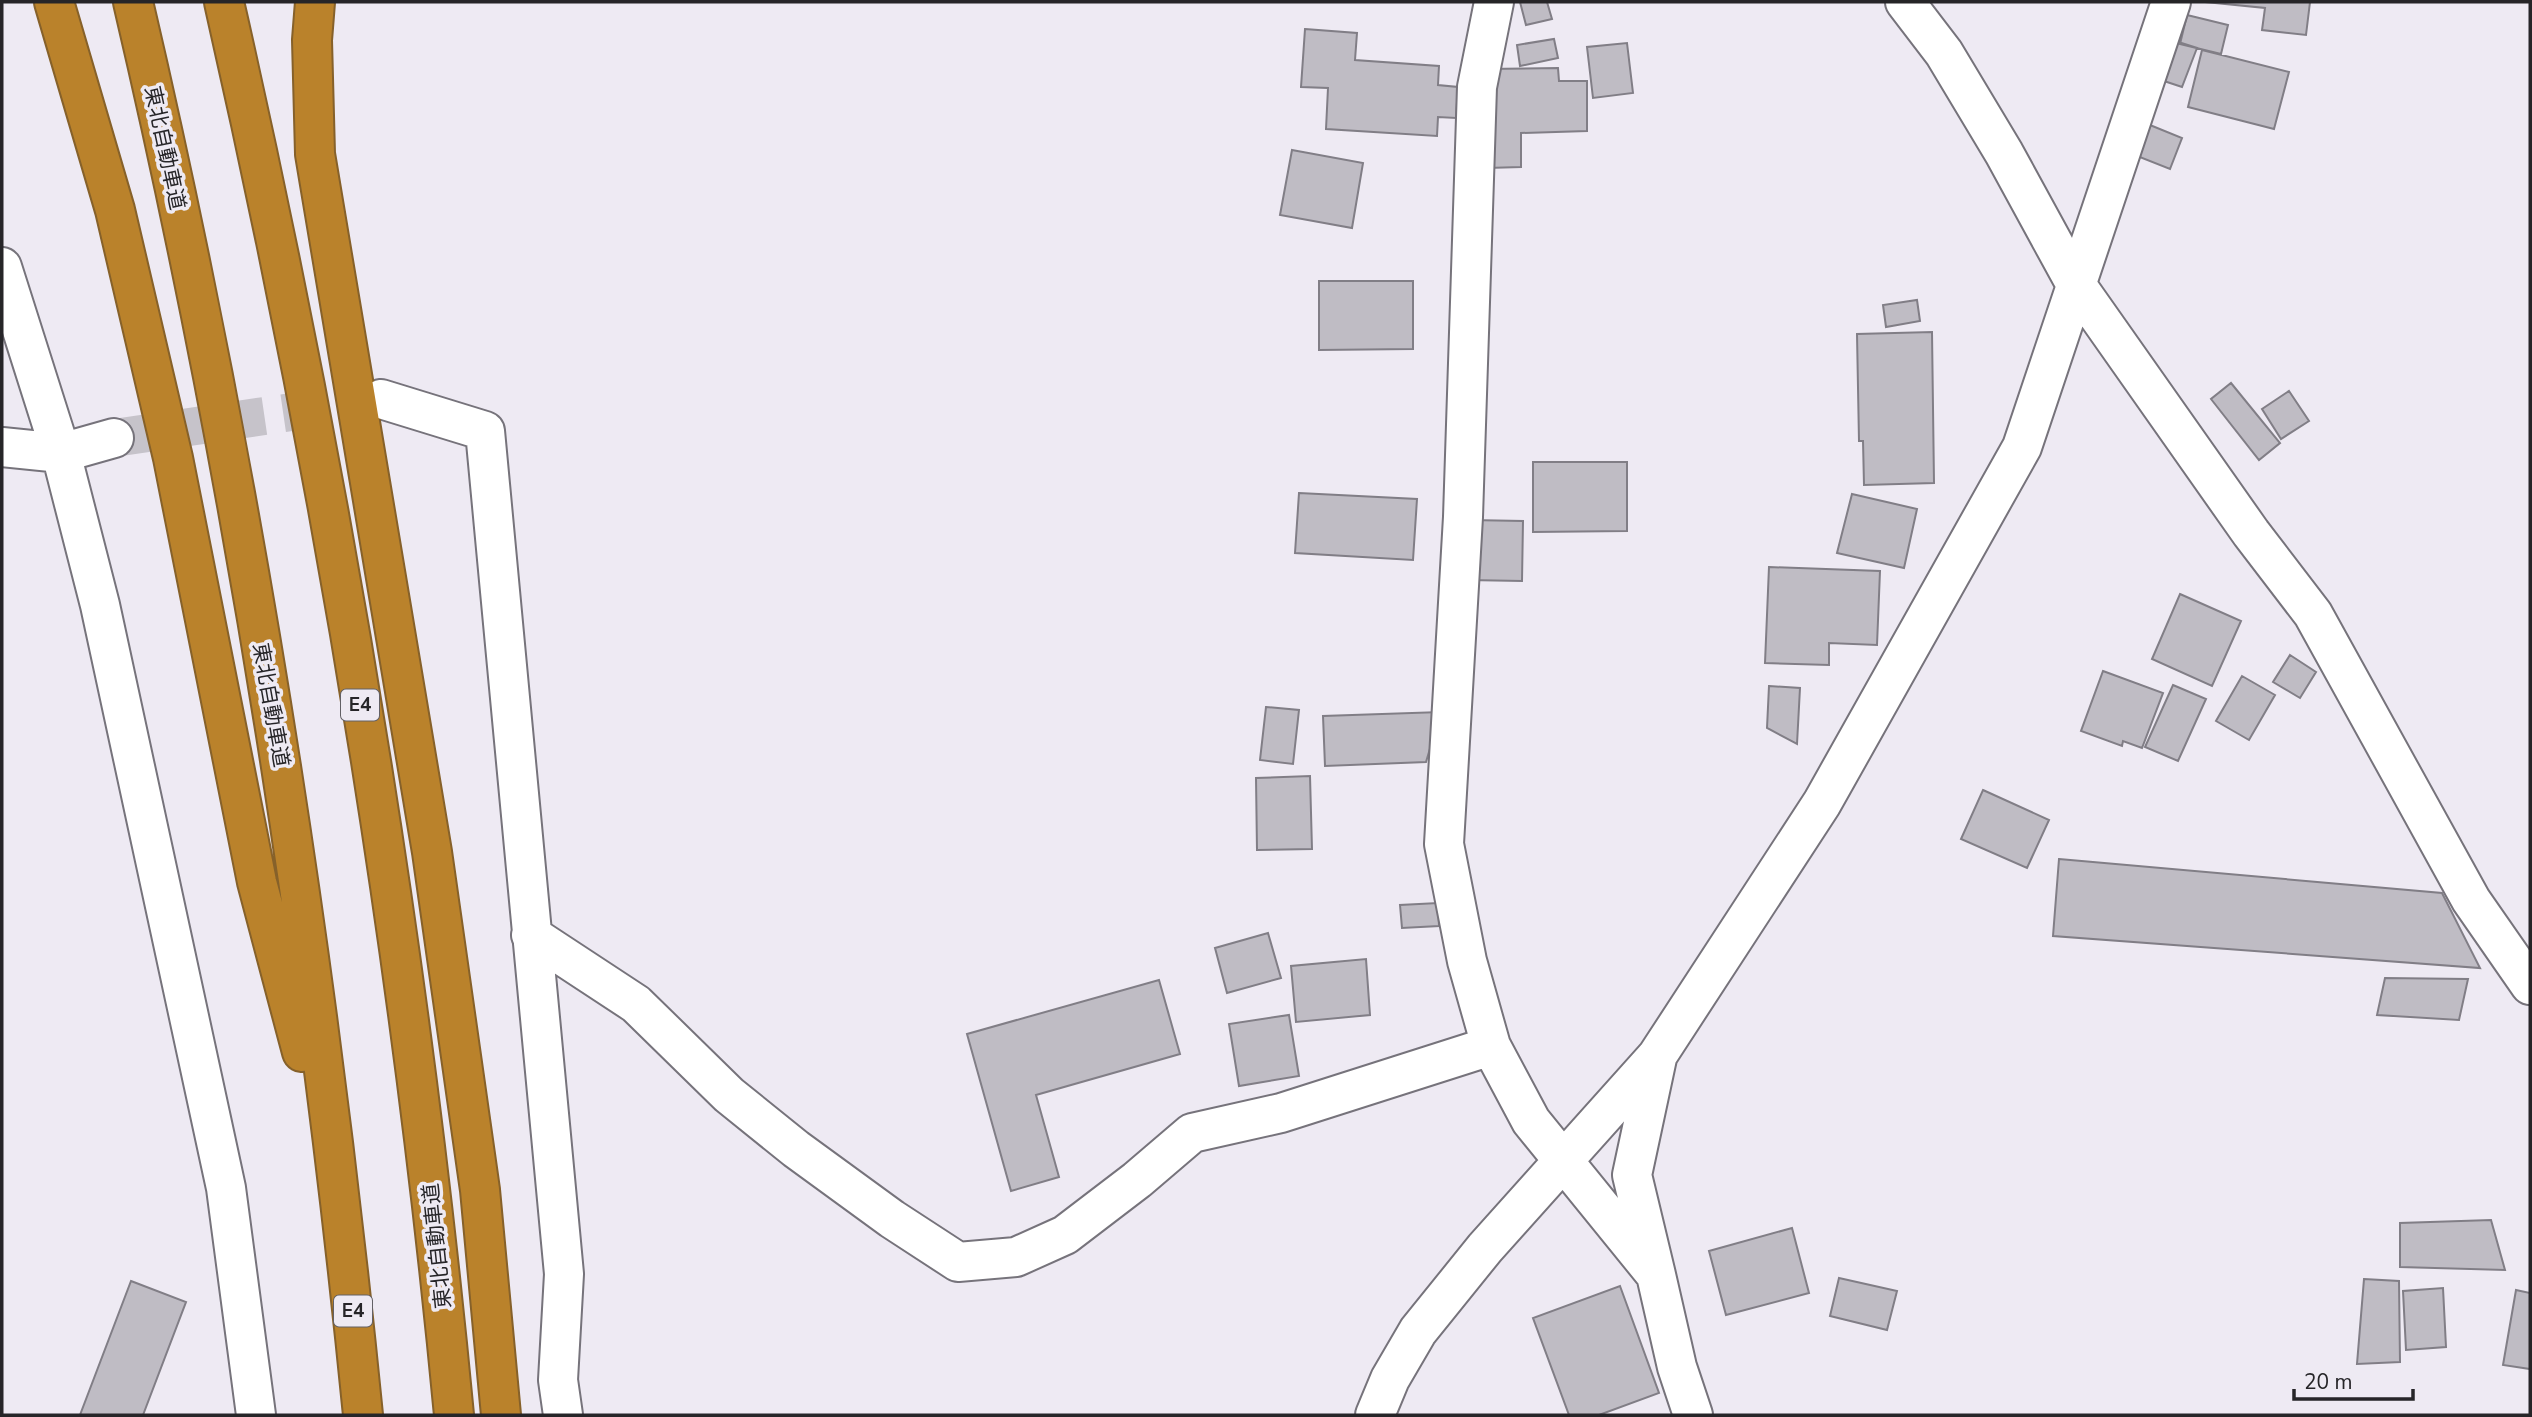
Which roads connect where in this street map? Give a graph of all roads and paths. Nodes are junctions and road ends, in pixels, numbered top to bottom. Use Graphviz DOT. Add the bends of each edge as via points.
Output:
graph roads {
  1 [pos="54,2"];
  2 [pos="133,2"];
  3 [pos="224,2"];
  4 [pos="315,2"];
  5 [pos="1494,2"];
  6 [pos="1905,2"];
  7 [pos="2171,2"];
  8 [pos="2,267"];
  9 [pos="2076,283"];
  10 [pos="381,399"];
  11 [pos="114,438"];
  12 [pos="2,447"];
  13 [pos="61,453"];
  14 [pos="531,935"];
  15 [pos="2530,985"];
  16 [pos="1491,1046"];
  17 [pos="1657,1056"];
  18 [pos="1563,1164"];
  19 [pos="343,1206"];
  20 [pos="1656,1275"];
  21 [pos="256,1415"];
  22 [pos="363,1415"];
  23 [pos="454,1415"];
  24 [pos="500,1415"];
  25 [pos="564,1415"];
  26 [pos="1375,1415"];
  27 [pos="1693,1415"];
  1 -- 19 [label="highway" via="121,236 173,458 257,882"];
  2 -- 19 [label="highway, 東北自動車道 / E4" via="229,453 299,874"];
  3 -- 23 [label="highway, 東北自動車道 / E4" via="316,436 386,861 433,1196"];
  4 -- 24 [label="highway" via="315,155 432,852 480,1190"];
  5 -- 16 [label="street" via="1477,87 1463,517 1444,844 1467,961"];
  6 -- 9 [label="street" via="1944,53"];
  7 -- 9 [label="street"];
  8 -- 13 [label="street"];
  9 -- 15 [label="street" via="2250,533 2313,614 2471,900"];
  9 -- 17 [label="street" via="2022,447 1822,803"];
  10 -- 14 [label="street" via="485,431"];
  11 -- 13 [label="street"];
  12 -- 13 [label="street"];
  13 -- 21 [label="street" via="100,605 226,1188"];
  14 -- 16 [label="street" via="636,1004 729,1095 892,1219 958,1262 1016,1256 1065,1235 1192,1133 1281,1113"];
  14 -- 25 [label="street" via="564,1274 558,1380"];
  16 -- 18 [label="street" via="1531,1121"];
  17 -- 18 [label="street"];
  17 -- 20 [label="street" via="1632,1175"];
  18 -- 20 [label="street"];
  18 -- 26 [label="street" via="1485,1248 1418,1331"];
  19 -- 22 [label="highway, 東北自動車道 / E4"];
  20 -- 27 [label="street"];
}
